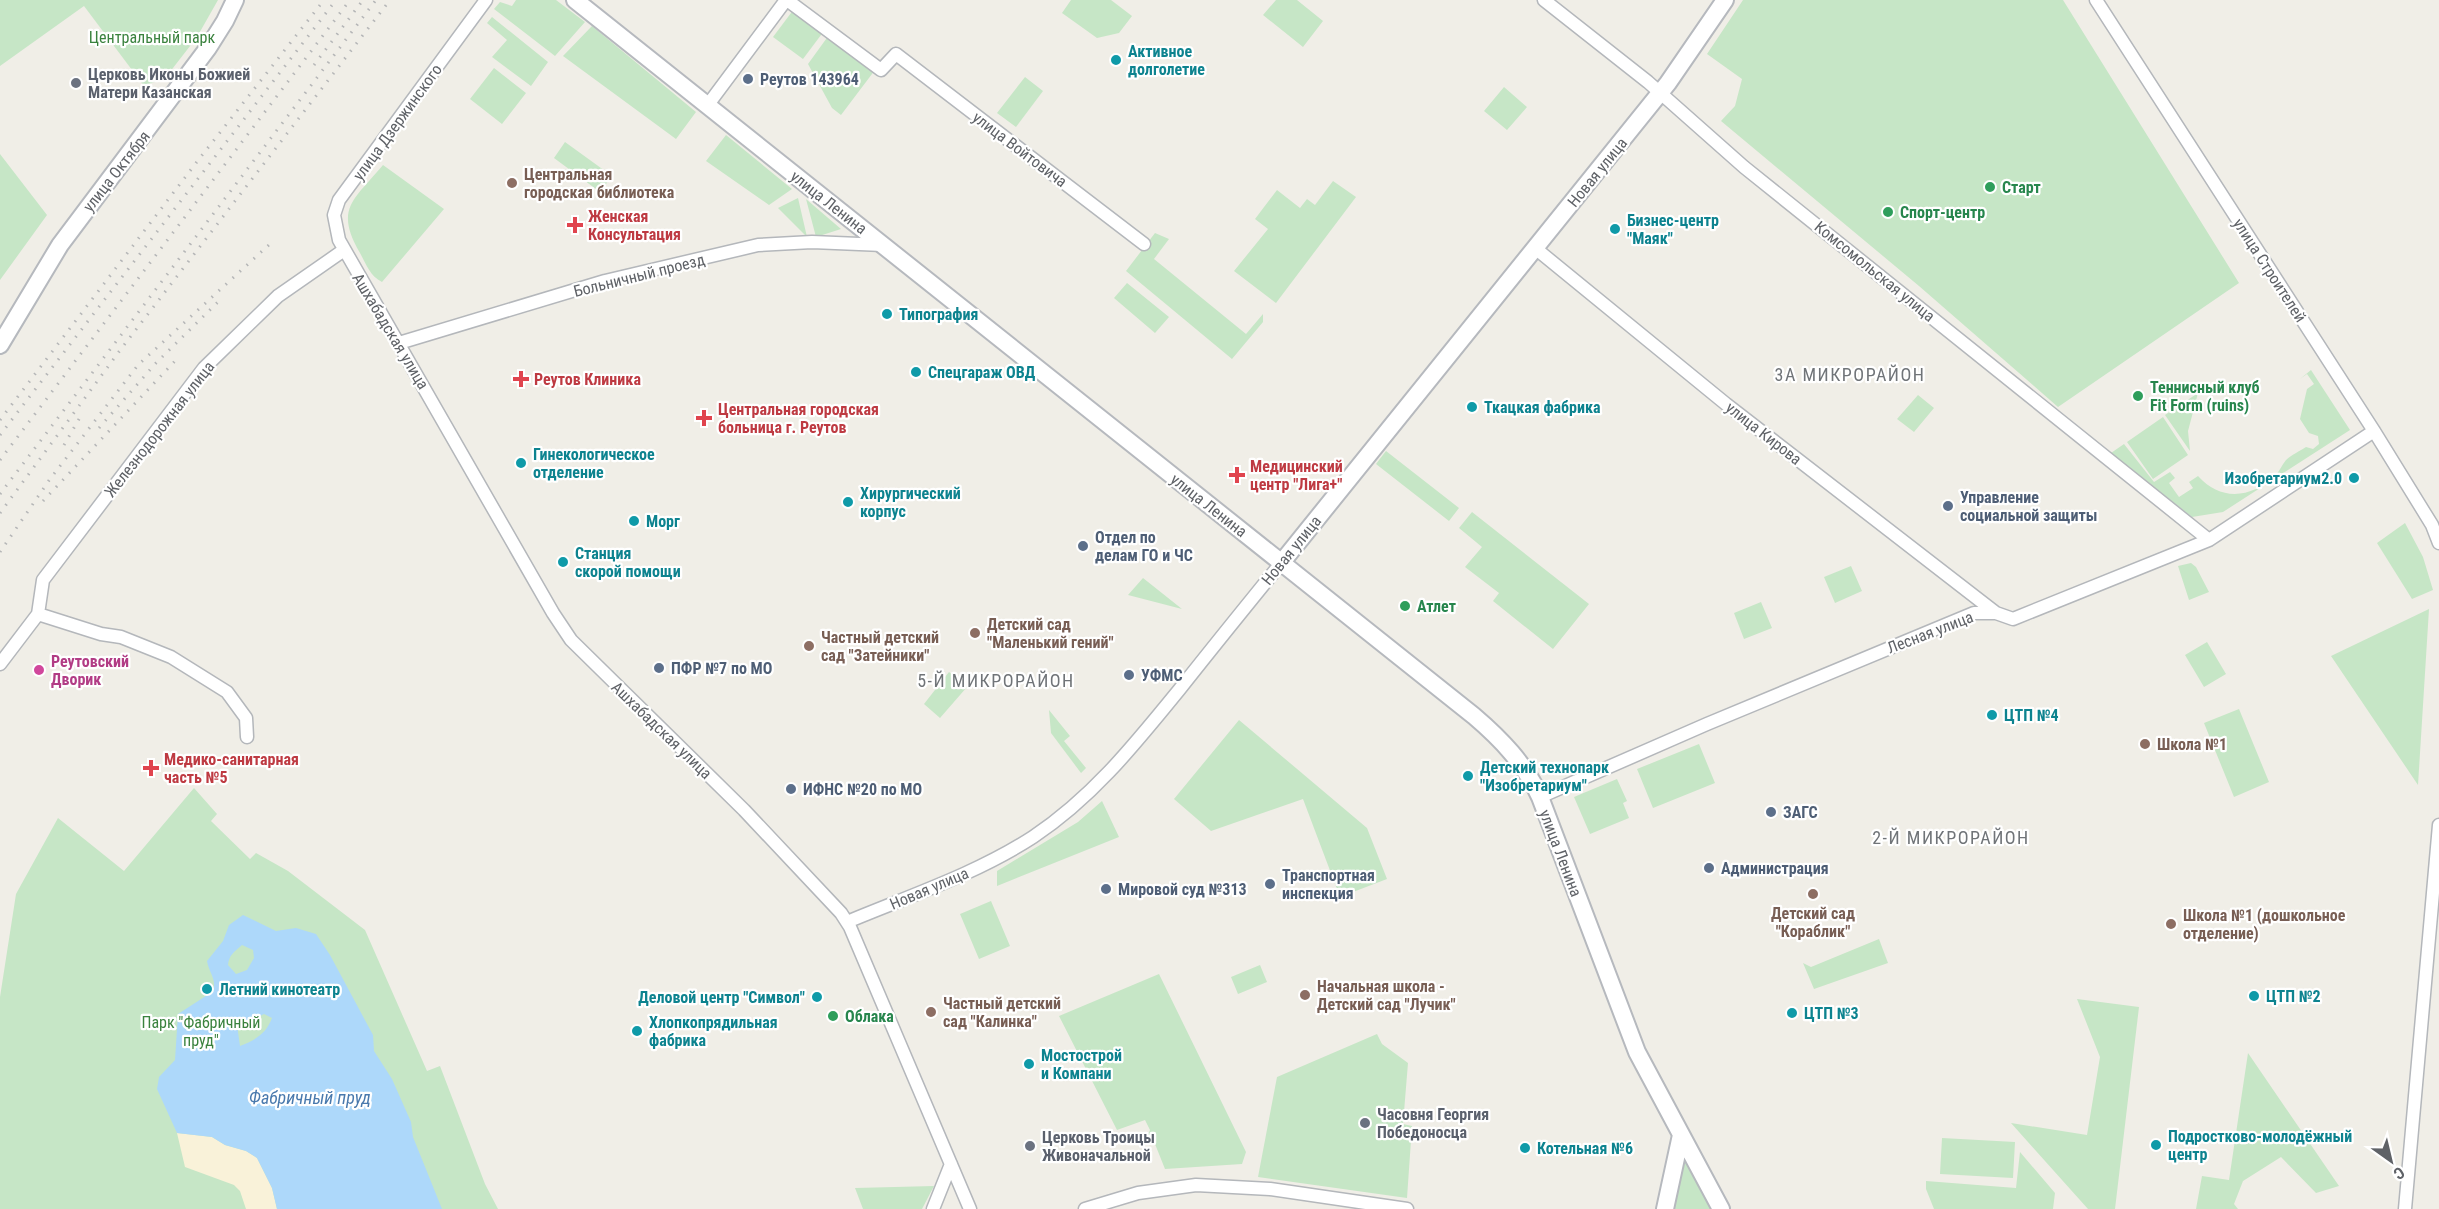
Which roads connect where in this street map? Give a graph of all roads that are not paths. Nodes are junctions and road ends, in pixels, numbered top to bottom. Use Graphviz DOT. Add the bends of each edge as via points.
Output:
graph roads {
  1 [pos="235,0"];
  2 [pos="486,0"];
  3 [pos="575,0"];
  4 [pos="786,0"];
  5 [pos="1544,0"];
  6 [pos="1725,0"];
  7 [pos="2096,0"];
  8 [pos="1660,93"];
  9 [pos="707,106"];
  10 [pos="1144,244"];
  11 [pos="884,245"];
  12 [pos="1535,248"];
  13 [pos="344,250"];
  14 [pos="399,343"];
  15 [pos="0,345"];
  16 [pos="2374,431"];
  17 [pos="2209,540"];
  18 [pos="2439,543"];
  19 [pos="1281,562"];
  20 [pos="38,614"];
  21 [pos="1996,614"];
  22 [pos="0,664"];
  23 [pos="247,737"];
  24 [pos="1540,797"];
  25 [pos="2439,825"];
  26 [pos="847,922"];
  27 [pos="1681,1135"];
  28 [pos="951,1164"];
  29 [pos="933,1209"];
  30 [pos="970,1209"];
  31 [pos="1085,1209"];
  32 [pos="1407,1209"];
  33 [pos="1665,1209"];
  34 [pos="1721,1209"];
  35 [pos="2404,1209"];
  1 -- 15 [label="street, улица Октября" via="208,48 60,245"];
  2 -- 13 [label="street, улица Дзержинского" via="339,200 334,222"];
  3 -- 9 [label="street, улица Ленина"];
  4 -- 9 [label="street"];
  4 -- 10 [label="street, улица Войтовича" via="881,70 896,54"];
  5 -- 8 [label="street, Комсомольская улица"];
  6 -- 8 [label="street, Новая улица"];
  7 -- 16 [label="street, улица Строителей"];
  8 -- 12 [label="street, Новая улица"];
  8 -- 17 [label="street, Комсомольская улица" via="1701,131"];
  9 -- 11 [label="street, улица Ленина"];
  11 -- 14 [label="street, Больничный проезд" via="758,245 605,281"];
  11 -- 19 [label="street, улица Ленина"];
  12 -- 19 [label="street, Новая улица"];
  12 -- 21 [label="street, улица Кирова"];
  13 -- 14 [label="street, Ашхабадская улица"];
  13 -- 20 [label="street, Железнодорожная улица" via="278,296 204,368 43,580"];
  14 -- 26 [label="street, Ашхабадская улица" via="571,640 744,810"];
  16 -- 17 [label="street, Лесная улица"];
  16 -- 18 [label="street, улица Строителей"];
  17 -- 21 [label="street, Лесная улица" via="2013,619"];
  19 -- 24 [label="street, улица Ленина" via="1485,726 1522,765"];
  19 -- 26 [label="street, Новая улица" via="1134,744 1068,811 1016,848"];
  20 -- 22 [label="street, Железнодорожная улица"];
  20 -- 23 [label="street" via="121,637 171,657 227,692 246,718"];
  21 -- 24 [label="street, Лесная улица" via="1974,613"];
  24 -- 27 [label="street, улица Ленина" via="1637,1052"];
  25 -- 35 [label="street"];
  26 -- 28 [label="street, Ашхабадская улица"];
  27 -- 33 [label="street"];
  27 -- 34 [label="street, улица Ленина"];
  28 -- 29 [label="street"];
  28 -- 30 [label="street, Ашхабадская улица"];
  31 -- 32 [label="street" via="1138,1193 1196,1185 1270,1189"];
}
